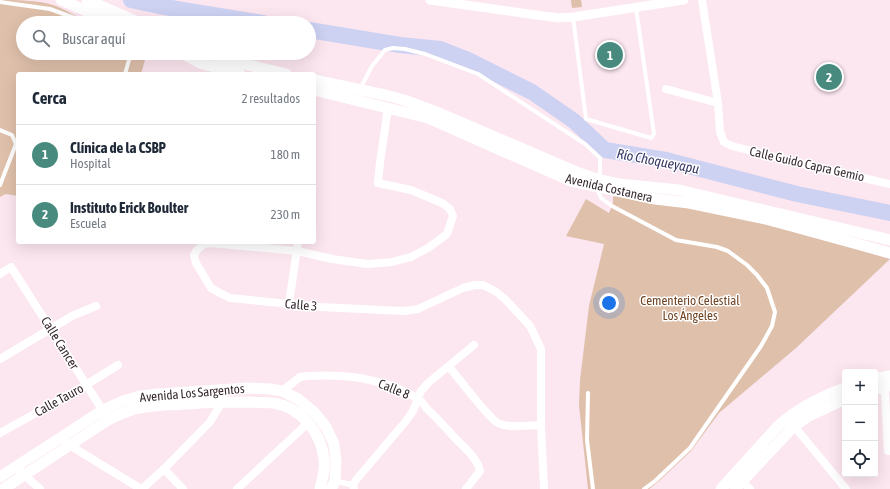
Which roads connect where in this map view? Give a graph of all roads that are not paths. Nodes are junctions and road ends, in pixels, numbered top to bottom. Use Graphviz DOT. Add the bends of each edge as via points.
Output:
graph roads {
  1 [pos="60,0"];
  2 [pos="87,0"];
  3 [pos="430,0"];
  4 [pos="684,0"];
  5 [pos="702,0"];
  6 [pos="0,2"];
  7 [pos="447,2"];
  8 [pos="636,8"];
  9 [pos="70,16"];
  10 [pos="98,16"];
  11 [pos="124,16"];
  12 [pos="573,17"];
  13 [pos="129,60"];
  14 [pos="196,60"];
  15 [pos="226,60"];
  16 [pos="126,72"];
  17 [pos="233,72"];
  18 [pos="277,72"];
  19 [pos="316,80"];
  20 [pos="359,89"];
  21 [pos="666,89"];
  22 [pos="316,90"];
  23 [pos="718,103"];
  24 [pos="388,108"];
  25 [pos="0,130"];
  26 [pos="598,183"];
  27 [pos="890,184"];
  28 [pos="0,185"];
  29 [pos="890,240"];
  30 [pos="204,244"];
  31 [pos="221,244"];
  32 [pos="298,244"];
  33 [pos="297,251"];
  34 [pos="890,253"];
  35 [pos="0,274"];
  36 [pos="289,304"];
  37 [pos="96,306"];
  38 [pos="50,328"];
  39 [pos="474,345"];
  40 [pos="0,359"];
  41 [pos="118,365"];
  42 [pos="449,367"];
  43 [pos="882,383"];
  44 [pos="86,385"];
  45 [pos="842,389"];
  46 [pos="224,390"];
  47 [pos="282,391"];
  48 [pos="588,393"];
  49 [pos="418,398"];
  50 [pos="842,400"];
  51 [pos="222,402"];
  52 [pos="106,415"];
  53 [pos="791,422"];
  54 [pos="308,423"];
  55 [pos="541,425"];
  56 [pos="0,433"];
  57 [pos="59,438"];
  58 [pos="70,446"];
  59 [pos="888,451"];
  60 [pos="16,466"];
  61 [pos="164,469"];
  62 [pos="24,475"];
  63 [pos="0,477"];
  64 [pos="741,483"];
  65 [pos="333,485"];
  66 [pos="354,487"];
  67 [pos="3,489"];
  68 [pos="40,489"];
  69 [pos="142,489"];
  70 [pos="183,489"];
  71 [pos="237,489"];
  72 [pos="320,489"];
  73 [pos="466,489"];
  74 [pos="544,489"];
  75 [pos="593,489"];
  76 [pos="644,489"];
  77 [pos="721,489"];
  78 [pos="846,489"];
  1 -- 10 [label="main road"];
  2 -- 11 [label="main road"];
  3 -- 7 [label="street"];
  4 -- 8 [label="street"];
  5 -- 23 [label="street"];
  6 -- 9 [label="lane" via="50,8"];
  7 -- 12 [label="street" via="558,18"];
  8 -- 12 [label="street"];
  8 -- 12 [label="lane" via="654,134 651,138 586,119"];
  13 -- 16 [label="lane"];
  14 -- 17 [label="main road"];
  15 -- 18 [label="main road"];
  19 -- 20 [label="main road, Avenida Costanera"];
  20 -- 26 [label="main road, Avenida Costanera" via="411,103"];
  20 -- 26 [label="lane" via="385,50 393,48 426,54 478,74 585,144 600,158"];
  21 -- 23 [label="street"];
  22 -- 24 [label="main road, Avenida Costanera"];
  23 -- 27 [label="street, Calle Guido Capra Gemio" via="720,132 724,142 732,146"];
  24 -- 26 [label="main road, Avenida Costanera" via="428,118 571,182"];
  24 -- 33 [label="street" via="378,183 411,190 442,203 450,209 453,216 447,234 428,248 392,262 367,264"];
  25 -- 28 [label="lane" via="12,135 16,144"];
  26 -- 29 [label="main road, Avenida Costanera" via="679,190"];
  26 -- 34 [label="main road, Avenida Costanera" via="626,193 766,219"];
  26 -- 76 [label="lane" via="601,198 612,206 676,240 717,247 738,258 767,288 775,312 772,326 761,346 690,448"];
  30 -- 36 [label="street, Calle 3" via="194,256 211,288 230,298"];
  31 -- 33 [label="street, Calle 3"];
  32 -- 33 [label="street"];
  33 -- 36 [label="street"];
  35 -- 38 [label="street, Calle Cancer" via="11,267"];
  36 -- 55 [label="street, Calle 3" via="404,311 429,305 463,288 483,285 495,291 530,326 540,349"];
  37 -- 38 [label="street"];
  38 -- 40 [label="street"];
  38 -- 44 [label="street, Calle Cancer"];
  39 -- 42 [label="street"];
  41 -- 44 [label="street, Calle Tauro"];
  42 -- 49 [label="street" via="428,383"];
  42 -- 55 [label="street" via="497,423 506,426"];
  43 -- 59 [label="street" via="885,393"];
  44 -- 52 [label="street, Calle Cancer"];
  44 -- 56 [label="street, Calle Tauro"];
  45 -- 53 [label="main road" via="806,405"];
  46 -- 47 [label="main road, Avenida Los Sargentos" via="270,388"];
  46 -- 51 [label="street"];
  46 -- 52 [label="main road, Avenida Los Sargentos" via="140,396 123,401"];
  47 -- 49 [label="street, Calle 8" via="307,376 349,376 369,379"];
  47 -- 65 [label="main road, Avenida Los Sargentos" via="298,399 314,412 326,427 334,444 336,462"];
  48 -- 75 [label="lane" via="587,440"];
  49 -- 66 [label="street" via="406,421"];
  49 -- 73 [label="street, Calle 8" via="479,466 480,471"];
  50 -- 53 [label="main road"];
  51 -- 52 [label="main road, Avenida Los Sargentos" via="140,408"];
  51 -- 54 [label="main road, Avenida Los Sargentos" via="273,403 292,410"];
  51 -- 61 [label="street" via="210,422"];
  52 -- 57 [label="main road, Avenida Los Sargentos"];
  52 -- 58 [label="main road, Avenida Los Sargentos"];
  53 -- 64 [label="main road" via="778,426"];
  53 -- 78 [label="street"];
  54 -- 71 [label="street"];
  54 -- 72 [label="main road, Avenida Los Sargentos" via="320,442 324,460"];
  55 -- 74 [label="street, Calle 3"];
  57 -- 58 [label="street"];
  57 -- 60 [label="main road, Avenida Los Sargentos"];
  58 -- 62 [label="main road, Avenida Los Sargentos"];
  58 -- 69 [label="street"];
  60 -- 62 [label="street"];
  60 -- 63 [label="main road, Avenida Los Sargentos"];
  61 -- 69 [label="street"];
  61 -- 70 [label="street"];
  62 -- 67 [label="main road, Avenida Los Sargentos"];
  62 -- 68 [label="street"];
  64 -- 77 [label="main road"];
  65 -- 66 [label="street"];
}
